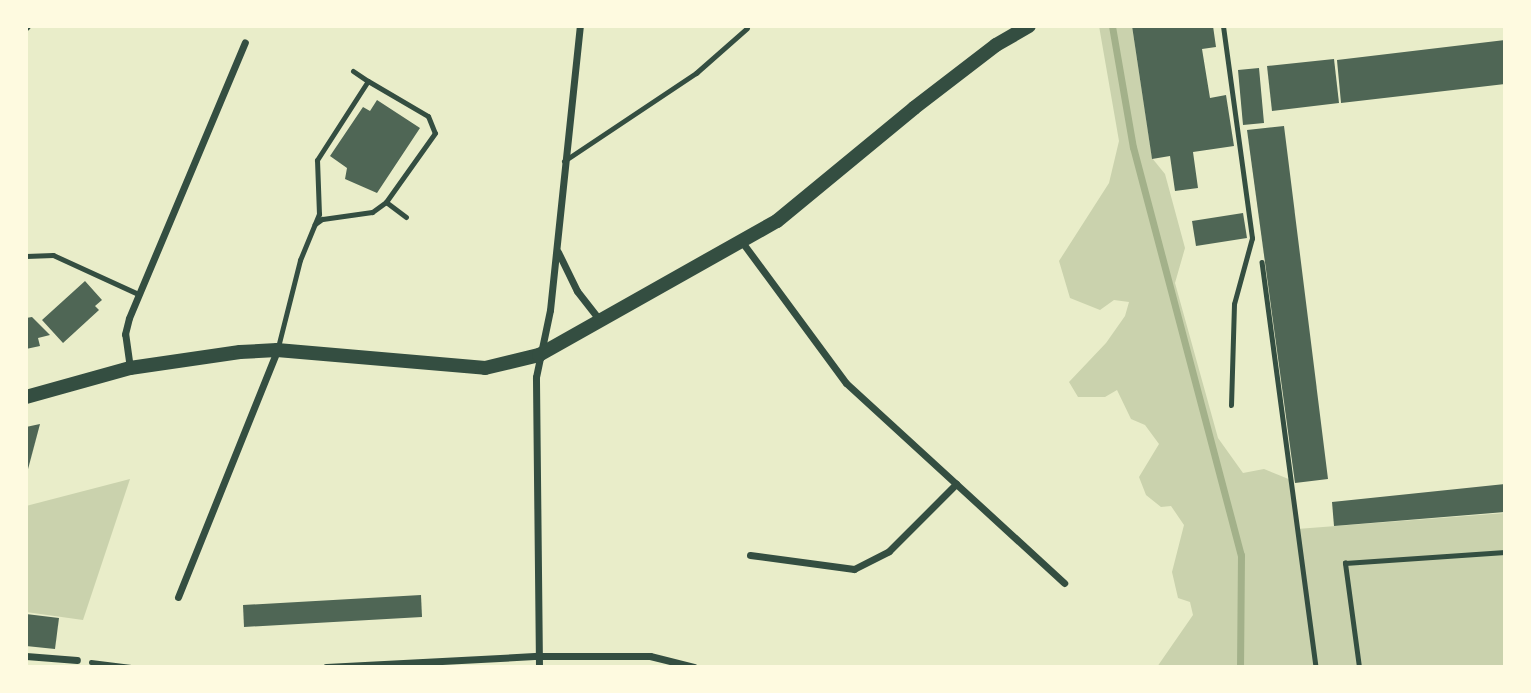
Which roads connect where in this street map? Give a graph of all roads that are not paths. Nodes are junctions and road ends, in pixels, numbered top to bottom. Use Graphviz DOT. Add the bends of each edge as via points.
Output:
graph roads {
  1 [pos="579,26"];
  2 [pos="1028,26"];
  3 [pos="1223,26"];
  4 [pos="747,28"];
  5 [pos="245,42"];
  6 [pos="353,71"];
  7 [pos="368,80"];
  8 [pos="564,160"];
  9 [pos="386,202"];
  10 [pos="406,218"];
  11 [pos="315,224"];
  12 [pos="742,242"];
  13 [pos="557,248"];
  14 [pos="26,256"];
  15 [pos="138,294"];
  16 [pos="602,323"];
  17 [pos="277,350"];
  18 [pos="539,355"];
  19 [pos="130,368"];
  20 [pos="26,397"];
  21 [pos="1231,405"];
  22 [pos="956,484"];
  23 [pos="750,555"];
  24 [pos="1064,583"];
  25 [pos="178,597"];
  26 [pos="26,656"];
  27 [pos="539,656"];
  28 [pos="76,660"];
  29 [pos="326,667"];
  30 [pos="539,667"];
  31 [pos="694,667"];
  1 -- 8 [label="street"];
  2 -- 12 [label="main road" via="996,45 777,221"];
  3 -- 21 [label="lane" via="1252,238 1234,304"];
  4 -- 8 [label="lane" via="696,72"];
  5 -- 15 [label="street"];
  6 -- 7 [label="lane"];
  7 -- 9 [label="lane" via="434,124 435,133"];
  7 -- 11 [label="lane" via="317,160"];
  8 -- 13 [label="street"];
  9 -- 10 [label="lane"];
  9 -- 11 [label="lane" via="372,212"];
  11 -- 17 [label="lane" via="300,260"];
  12 -- 16 [label="main road"];
  12 -- 22 [label="street" via="846,383"];
  13 -- 16 [label="street" via="565,272"];
  13 -- 18 [label="street"];
  14 -- 15 [label="lane" via="53,255"];
  15 -- 19 [label="street" via="125,334"];
  16 -- 18 [label="main road"];
  17 -- 18 [label="main road" via="485,368"];
  17 -- 19 [label="main road"];
  17 -- 25 [label="street"];
  18 -- 27 [label="street"];
  19 -- 20 [label="main road"];
  22 -- 23 [label="street" via="889,551 853,569"];
  22 -- 24 [label="street"];
  26 -- 28 [label="street"];
  27 -- 29 [label="street"];
  27 -- 30 [label="street"];
  27 -- 31 [label="street" via="650,656"];
}
